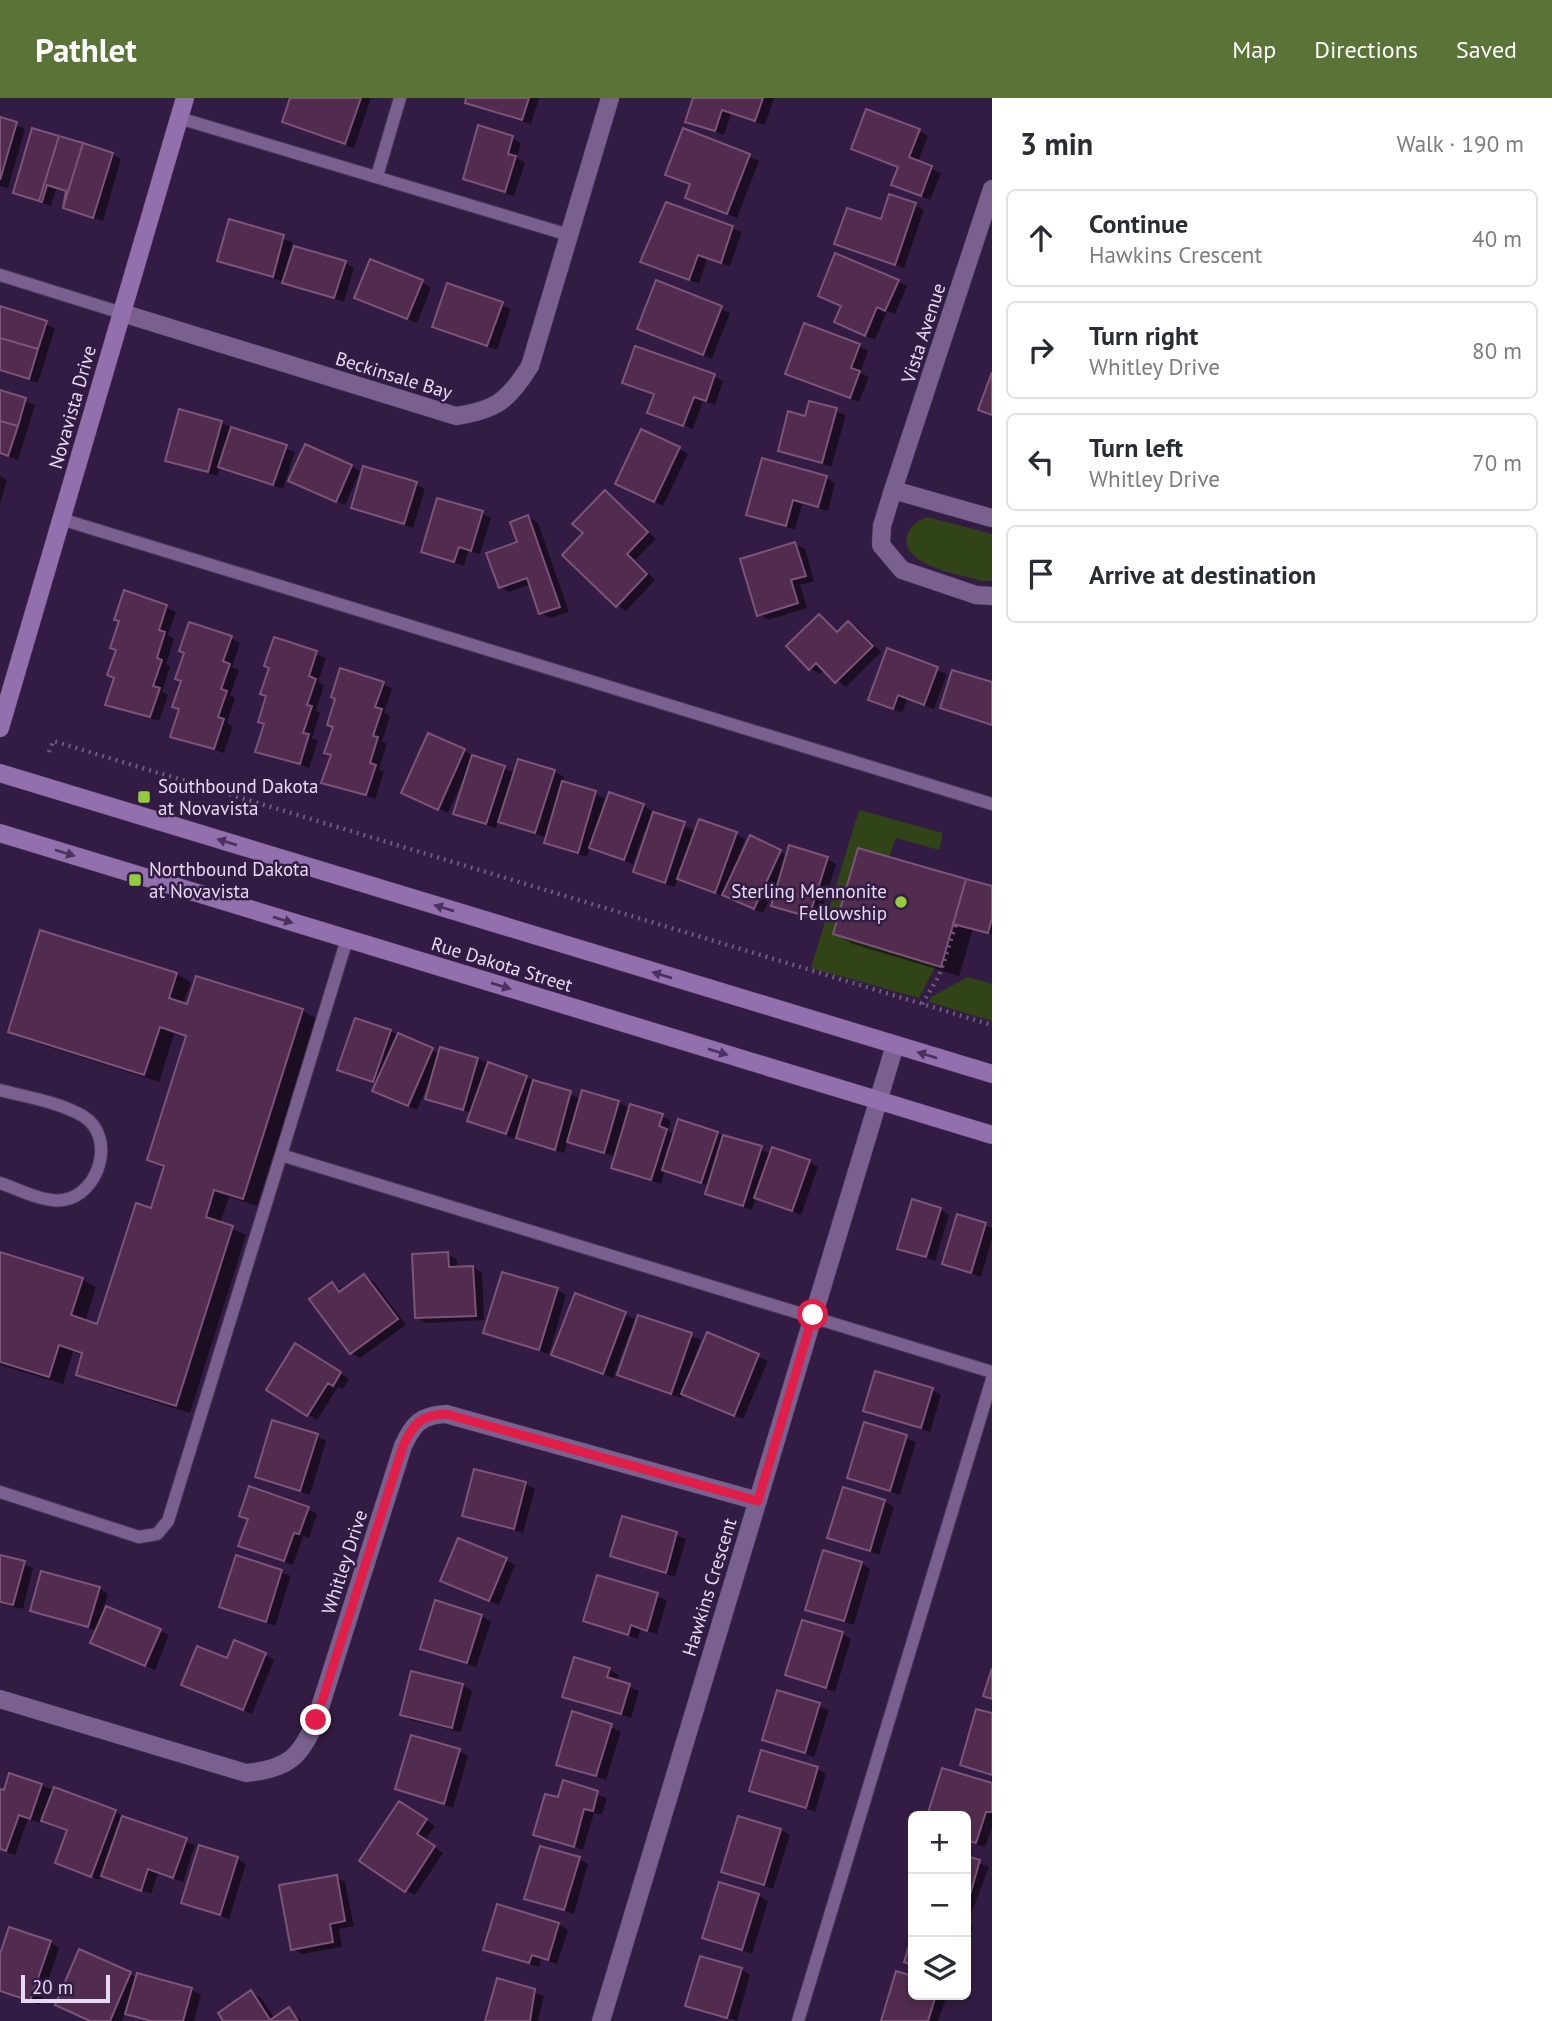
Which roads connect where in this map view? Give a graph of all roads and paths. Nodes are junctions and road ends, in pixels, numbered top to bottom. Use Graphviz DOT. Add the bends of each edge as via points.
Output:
graph roads {
  1 [pos="185,98"];
  2 [pos="400,98"];
  3 [pos="610,98"];
  4 [pos="179,118"];
  5 [pos="377,176"];
  6 [pos="992,189"];
  7 [pos="569,235"];
  8 [pos="0,275"];
  9 [pos="122,313"];
  10 [pos="893,490"];
  11 [pos="992,518"];
  12 [pos="61,519"];
  13 [pos="992,596"];
  14 [pos="0,728"];
  15 [pos="49,752"];
  16 [pos="0,773"];
  17 [pos="992,804"];
  18 [pos="0,834"];
  19 [pos="956,925"];
  20 [pos="347,939"];
  21 [pos="922,1004"];
  22 [pos="992,1025"];
  23 [pos="895,1045"];
  24 [pos="992,1074"];
  25 [pos="0,1090"];
  26 [pos="878,1100"];
  27 [pos="992,1135"];
  28 [pos="281,1155"];
  29 [pos="0,1183"];
  30 [pos="813,1315"];
  31 [pos="992,1372"];
  32 [pos="992,1379"];
  33 [pos="0,1492"];
  34 [pos="758,1501"];
  35 [pos="0,1699"];
  36 [pos="601,2021"];
  37 [pos="798,2021"];
  1 -- 4 [label="main road, Novavista Drive"];
  2 -- 5 [label="lane"];
  3 -- 7 [label="street, Beckinsale Bay"];
  4 -- 5 [label="lane"];
  4 -- 9 [label="main road, Novavista Drive"];
  5 -- 7 [label="lane"];
  6 -- 10 [label="street, Vista Avenue"];
  7 -- 9 [label="street, Beckinsale Bay" via="530,366 500,404 485,411 456,416"];
  8 -- 9 [label="lane"];
  9 -- 12 [label="main road, Novavista Drive"];
  10 -- 11 [label="street"];
  10 -- 13 [label="street, Vista Avenue" via="882,526 881,545 889,558 902,570"];
  12 -- 14 [label="main road, Novavista Drive"];
  12 -- 17 [label="lane"];
  15 -- 21 [label="path" via="53,741"];
  23 -- 16 [label="main road, Rue Dakota Street, one-way"];
  18 -- 20 [label="main road, Rue Dakota Street, one-way"];
  19 -- 21 [label="path" via="939,976"];
  20 -- 26 [label="main road, Rue Dakota Street, one-way"];
  20 -- 28 [label="lane"];
  21 -- 22 [label="path"];
  24 -- 23 [label="main road, Rue Dakota Street, one-way"];
  23 -- 26 [label="street, Hawkins Crescent"];
  25 -- 29 [label="lane" via="83,1116 101,1147 94,1178 87,1188 66,1200"];
  26 -- 27 [label="main road, Rue Dakota Street"];
  26 -- 30 [label="street, Hawkins Crescent"];
  28 -- 30 [label="lane"];
  28 -- 33 [label="lane" via="168,1521 157,1534 139,1536"];
  30 -- 31 [label="lane"];
  30 -- 34 [label="street, Hawkins Crescent"];
  32 -- 37 [label="lane"];
  34 -- 35 [label="street, Whitley Drive" via="446,1414 426,1415 411,1428 403,1446 316,1720 305,1746 291,1760 271,1771 246,1773"];
  34 -- 36 [label="street, Hawkins Crescent"];
}
